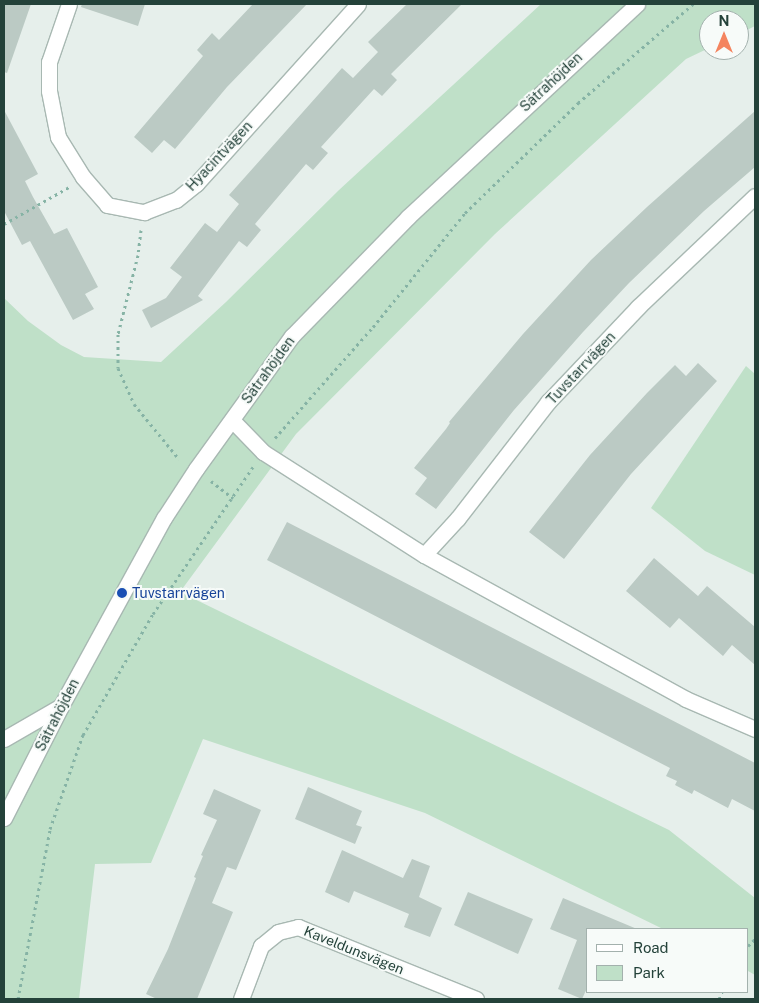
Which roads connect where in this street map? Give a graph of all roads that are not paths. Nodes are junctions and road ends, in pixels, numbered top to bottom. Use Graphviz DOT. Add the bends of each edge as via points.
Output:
graph roads {
  1 [pos="69,4"];
  2 [pos="358,4"];
  3 [pos="629,6"];
  4 [pos="755,196"];
  5 [pos="232,420"];
  6 [pos="424,555"];
  7 [pos="61,706"];
  8 [pos="755,729"];
  9 [pos="4,739"];
  10 [pos="4,818"];
  11 [pos="240,999"];
  12 [pos="476,999"];
  1 -- 2 [label="street, Hyacintvägen" via="49,62 49,91 58,137 84,177 107,204 144,212 176,200 196,184"];
  3 -- 5 [label="street, Sätrahöjden" via="408,217 292,336"];
  4 -- 6 [label="street, Tuvstarrvägen" via="638,307 548,402 458,518"];
  5 -- 6 [label="street" via="263,452"];
  5 -- 7 [label="street, Sätrahöjden" via="164,518"];
  6 -- 8 [label="street" via="686,699"];
  7 -- 9 [label="street"];
  7 -- 10 [label="street, Sätrahöjden"];
  11 -- 12 [label="street, Kaveldunsvägen" via="261,946 278,932 298,926"];
}
